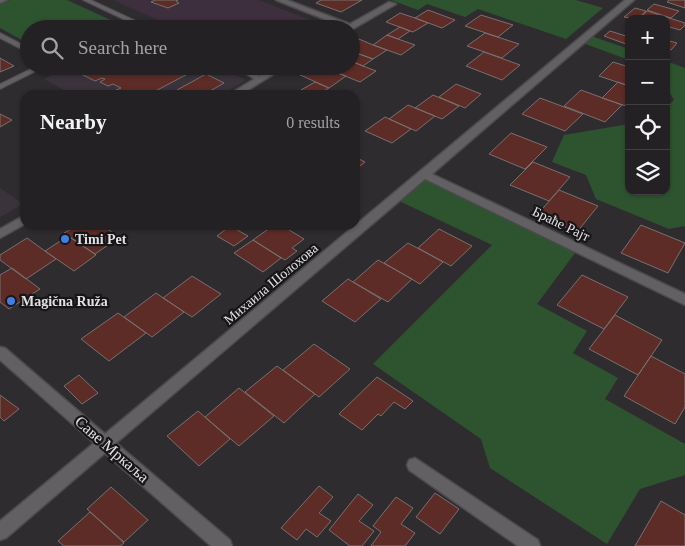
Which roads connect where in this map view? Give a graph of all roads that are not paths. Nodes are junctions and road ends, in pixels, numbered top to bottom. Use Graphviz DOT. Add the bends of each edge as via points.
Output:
graph roads {
  1 [pos="86,0"];
  2 [pos="280,0"];
  3 [pos="630,0"];
  4 [pos="392,4"];
  5 [pos="130,20"];
  6 [pos="329,20"];
  7 [pos="360,22"];
  8 [pos="0,35"];
  9 [pos="20,46"];
  10 [pos="24,75"];
  11 [pos="253,75"];
  12 [pos="268,75"];
  13 [pos="261,79"];
  14 [pos="0,87"];
  15 [pos="242,90"];
  16 [pos="424,174"];
  17 [pos="20,222"];
  18 [pos="360,228"];
  19 [pos="358,230"];
  20 [pos="0,234"];
  21 [pos="685,300"];
  22 [pos="0,352"];
  23 [pos="105,443"];
  24 [pos="414,465"];
  25 [pos="0,532"];
  26 [pos="224,546"];
  27 [pos="532,546"];
  1 -- 5 [label="lane"];
  2 -- 6 [label="street"];
  3 -- 16 [label="street, Михаила Шолохова"];
  4 -- 7 [label="street"];
  8 -- 9 [label="lane"];
  10 -- 14 [label="lane"];
  11 -- 13 [label="lane"];
  12 -- 13 [label="street"];
  13 -- 15 [label="street"];
  16 -- 18 [label="street, Михаила Шолохова"];
  16 -- 21 [label="street, Браће Рајт"];
  17 -- 20 [label="street"];
  19 -- 23 [label="street, Михаила Шолохова"];
  22 -- 23 [label="street, Саве Мркаља"];
  23 -- 25 [label="street, Михаила Шолохова"];
  23 -- 26 [label="street, Саве Мркаља"];
  24 -- 27 [label="street"];
}
